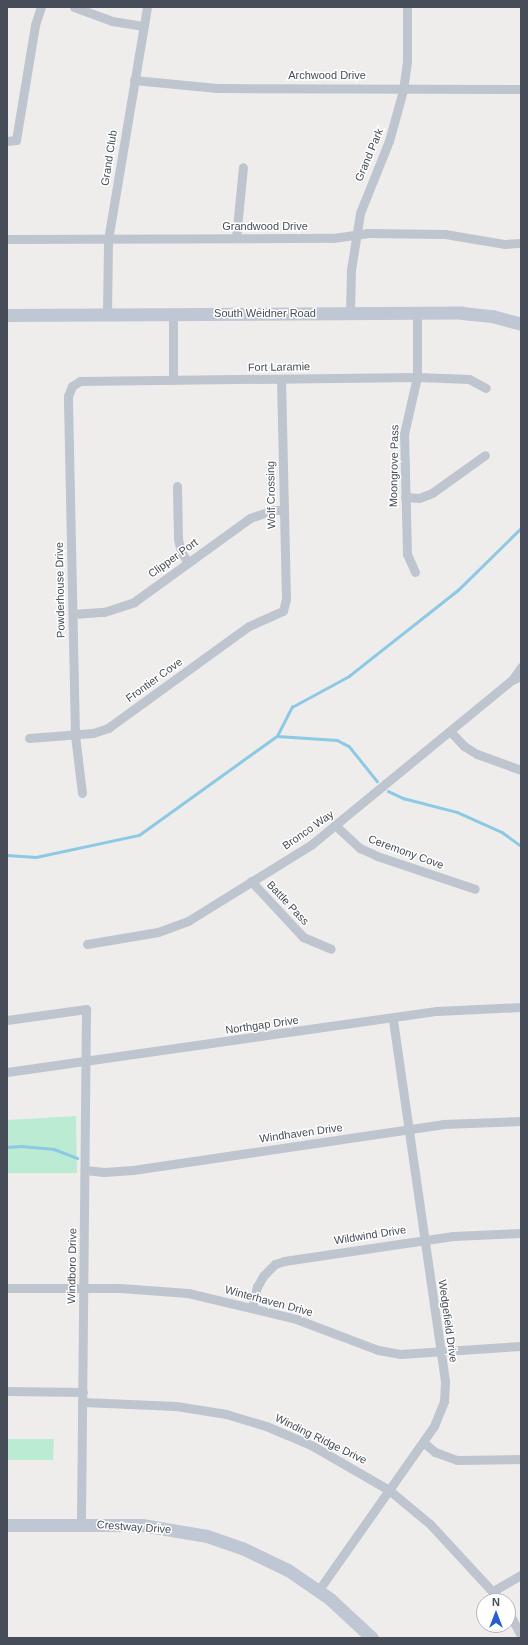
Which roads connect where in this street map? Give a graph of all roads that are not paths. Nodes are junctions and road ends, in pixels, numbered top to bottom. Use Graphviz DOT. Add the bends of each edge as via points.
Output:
graph roads {
  1 [pos="41,7"];
  2 [pos="74,7"];
  3 [pos="146,7"];
  4 [pos="407,7"];
  5 [pos="143,26"];
  6 [pos="134,80"];
  7 [pos="521,89"];
  8 [pos="403,90"];
  9 [pos="12,140"];
  10 [pos="243,167"];
  11 [pos="355,235"];
  12 [pos="236,238"];
  13 [pos="7,239"];
  14 [pos="108,240"];
  15 [pos="521,243"];
  16 [pos="173,313"];
  17 [pos="350,313"];
  18 [pos="418,313"];
  19 [pos="107,314"];
  20 [pos="7,315"];
  21 [pos="521,324"];
  22 [pos="416,377"];
  23 [pos="281,379"];
  24 [pos="173,380"];
  25 [pos="72,386"];
  26 [pos="486,388"];
  27 [pos="485,455"];
  28 [pos="177,486"];
  29 [pos="405,497"];
  30 [pos="283,510"];
  31 [pos="188,562"];
  32 [pos="414,572"];
  33 [pos="283,611"];
  34 [pos="73,614"];
  35 [pos="521,667"];
  36 [pos="521,676"];
  37 [pos="512,680"];
  38 [pos="450,731"];
  39 [pos="74,735"];
  40 [pos="29,738"];
  41 [pos="521,770"];
  42 [pos="82,793"];
  43 [pos="336,826"];
  44 [pos="251,881"];
  45 [pos="475,889"];
  46 [pos="87,944"];
  47 [pos="331,949"];
  48 [pos="521,1007"];
  49 [pos="393,1018"];
  50 [pos="7,1020"];
  51 [pos="85,1061"];
  52 [pos="7,1072"];
  53 [pos="521,1121"];
  54 [pos="408,1129"];
  55 [pos="85,1170"];
  56 [pos="521,1233"];
  57 [pos="424,1240"];
  58 [pos="7,1288"];
  59 [pos="84,1288"];
  60 [pos="252,1308"];
  61 [pos="521,1346"];
  62 [pos="441,1352"];
  63 [pos="7,1392"];
  64 [pos="83,1392"];
  65 [pos="82,1402"];
  66 [pos="423,1442"];
  67 [pos="521,1459"];
  68 [pos="389,1490"];
  69 [pos="7,1524"];
  70 [pos="81,1524"];
  71 [pos="521,1575"];
  72 [pos="318,1590"];
  73 [pos="493,1590"];
  74 [pos="495,1593"];
  75 [pos="516,1626"];
  76 [pos="521,1635"];
  77 [pos="372,1638"];
  1 -- 9 [label="street" via="35,24"];
  2 -- 5 [label="street" via="112,20"];
  3 -- 5 [label="street, Grand Club"];
  4 -- 8 [label="street, Grand Park" via="407,62"];
  5 -- 6 [label="street, Grand Club"];
  6 -- 8 [label="street, Archwood Drive" via="217,88 371,87"];
  6 -- 14 [label="street, Grand Club"];
  7 -- 8 [label="street, Archwood Drive"];
  8 -- 11 [label="street, Grand Park" via="389,141 364,198"];
  10 -- 12 [label="street"];
  11 -- 12 [label="street, Grandwood Drive" via="333,238"];
  11 -- 15 [label="street, Grandwood Drive" via="445,234 505,244"];
  11 -- 17 [label="street, Grand Park"];
  12 -- 14 [label="street, Grandwood Drive"];
  13 -- 14 [label="street, Grandwood Drive"];
  14 -- 19 [label="street, Grand Club"];
  16 -- 17 [label="main road, South Weidner Road"];
  16 -- 19 [label="main road, South Weidner Road"];
  16 -- 24 [label="street"];
  17 -- 18 [label="main road, South Weidner Road"];
  18 -- 21 [label="main road, South Weidner Road" via="492,316"];
  18 -- 22 [label="street, Moongrove Pass"];
  19 -- 20 [label="main road, South Weidner Road"];
  22 -- 23 [label="street, Fort Laramie"];
  22 -- 26 [label="street, Fort Laramie" via="469,379"];
  22 -- 29 [label="street, Moongrove Pass" via="404,434"];
  23 -- 24 [label="street, Fort Laramie"];
  23 -- 30 [label="street, Wolf Crossing"];
  24 -- 25 [label="street, Fort Laramie" via="80,381"];
  25 -- 34 [label="street, Powderhouse Drive" via="68,396"];
  27 -- 29 [label="street" via="432,493 418,498"];
  28 -- 31 [label="street" via="178,539 181,552"];
  29 -- 32 [label="street, Moongrove Pass" via="407,554"];
  30 -- 31 [label="street, Clipper Port" via="261,513 250,518"];
  30 -- 33 [label="street, Wolf Crossing" via="286,599"];
  31 -- 34 [label="street, Clipper Port" via="134,602 119,609"];
  33 -- 39 [label="street, Frontier Cove" via="249,626 108,728"];
  34 -- 39 [label="street, Powderhouse Drive"];
  35 -- 37 [label="street, Bronco Way"];
  36 -- 37 [label="street, Bronco Way"];
  37 -- 38 [label="street, Bronco Way"];
  38 -- 41 [label="street" via="464,746 477,754"];
  38 -- 43 [label="street, Bronco Way"];
  39 -- 40 [label="street, Frontier Cove"];
  39 -- 42 [label="street, Powderhouse Drive"];
  43 -- 44 [label="street, Bronco Way" via="312,844"];
  43 -- 45 [label="street, Ceremony Cove" via="360,848 377,856"];
  44 -- 46 [label="street, Bronco Way" via="174,927 140,936"];
  44 -- 47 [label="street, Battle Pass" via="303,937"];
  48 -- 49 [label="street, Northgap Drive" via="437,1011"];
  49 -- 51 [label="street, Northgap Drive"];
  49 -- 54 [label="street, Wedgefield Drive"];
  50 -- 51 [label="street, Windboro Drive" via="86,1009"];
  51 -- 52 [label="street, Northgap Drive"];
  51 -- 55 [label="street, Windboro Drive"];
  53 -- 54 [label="street, Windhaven Drive" via="443,1124"];
  54 -- 55 [label="street, Windhaven Drive" via="133,1170"];
  54 -- 57 [label="street, Wedgefield Drive"];
  55 -- 59 [label="street, Windboro Drive"];
  56 -- 57 [label="street, Wildwind Drive"];
  57 -- 60 [label="street, Wildwind Drive" via="284,1260 275,1264 263,1276 256,1287"];
  57 -- 62 [label="street, Wedgefield Drive"];
  58 -- 59 [label="street, Winterhaven Drive"];
  59 -- 60 [label="street, Winterhaven Drive" via="188,1293"];
  59 -- 64 [label="street, Windboro Drive"];
  60 -- 62 [label="street, Winterhaven Drive" via="296,1319 389,1352 411,1355"];
  61 -- 62 [label="street, Winterhaven Drive"];
  62 -- 66 [label="street, Wedgefield Drive" via="446,1388 444,1401 441,1414"];
  63 -- 64 [label="street"];
  64 -- 65 [label="street, Windboro Drive"];
  65 -- 68 [label="street, Winding Ridge Drive" via="176,1406 226,1414 266,1426 311,1445"];
  65 -- 70 [label="street, Windboro Drive"];
  66 -- 67 [label="street" via="435,1452 457,1460"];
  66 -- 68 [label="street, Wedgefield Drive"];
  68 -- 72 [label="street, Wedgefield Drive"];
  68 -- 73 [label="street, Winding Ridge Drive" via="430,1524"];
  69 -- 70 [label="main road, Crestway Drive"];
  70 -- 72 [label="main road, Crestway Drive" via="142,1525 207,1536 242,1548 288,1570"];
  71 -- 73 [label="street"];
  72 -- 77 [label="main road, Crestway Drive"];
  73 -- 74 [label="street, Winding Ridge Drive"];
  75 -- 76 [label="street"];
}
